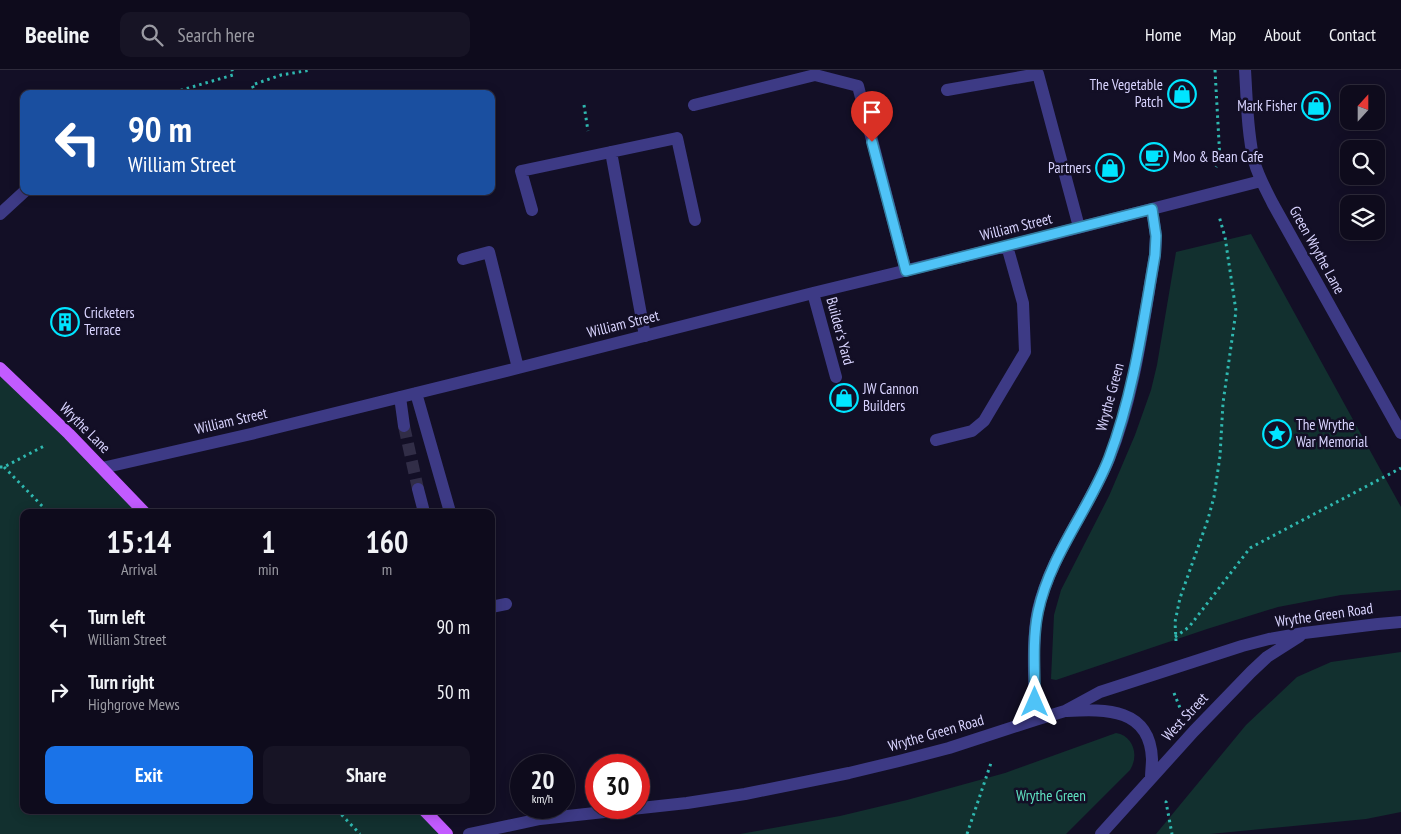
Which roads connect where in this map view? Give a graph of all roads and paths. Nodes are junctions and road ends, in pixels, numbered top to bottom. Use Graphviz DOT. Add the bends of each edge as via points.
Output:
graph roads {
  1 [pos="232,70"];
  2 [pos="311,70"];
  3 [pos="1215,70"];
  4 [pos="1245,70"];
  5 [pos="815,72"];
  6 [pos="182,90"];
  7 [pos="254,90"];
  8 [pos="947,90"];
  9 [pos="694,105"];
  10 [pos="611,152"];
  11 [pos="1215,170"];
  12 [pos="1261,181"];
  13 [pos="20,195"];
  14 [pos="1152,209"];
  15 [pos="532,210"];
  16 [pos="0,214"];
  17 [pos="1219,216"];
  18 [pos="694,220"];
  19 [pos="1079,227"];
  20 [pos="1007,246"];
  21 [pos="463,259"];
  22 [pos="906,271"];
  23 [pos="813,293"];
  24 [pos="644,336"];
  25 [pos="0,368"];
  26 [pos="518,368"];
  27 [pos="836,377"];
  28 [pos="416,393"];
  29 [pos="400,397"];
  30 [pos="404,426"];
  31 [pos="1401,433"];
  32 [pos="69,434"];
  33 [pos="936,440"];
  34 [pos="2,467"];
  35 [pos="102,468"];
  36 [pos="1401,468"];
  37 [pos="418,489"];
  38 [pos="45,509"];
  39 [pos="141,509"];
  40 [pos="423,509"];
  41 [pos="449,509"];
  42 [pos="506,604"];
  43 [pos="495,606"];
  44 [pos="1401,622"];
  45 [pos="1304,633"];
  46 [pos="1171,686"];
  47 [pos="1065,711"];
  48 [pos="1183,714"];
  49 [pos="1035,720"];
  50 [pos="996,732"];
  51 [pos="1151,778"];
  52 [pos="1172,795"];
  53 [pos="341,814"];
  54 [pos="428,814"];
  55 [pos="360,834"];
  56 [pos="447,834"];
  57 [pos="469,834"];
  58 [pos="967,834"];
  59 [pos="1100,834"];
  60 [pos="1172,834"];
  1 -- 6 [label="path" via="233,75"];
  2 -- 7 [label="path" via="281,75 252,85"];
  3 -- 11 [label="path" via="1220,160"];
  4 -- 12 [label="street, Green Wrythe Lane" via="1250,143"];
  5 -- 9 [label="street"];
  5 -- 22 [label="street" via="858,86"];
  8 -- 19 [label="street" via="1038,74"];
  10 -- 15 [label="street" via="521,171"];
  10 -- 18 [label="street" via="677,138"];
  10 -- 24 [label="street"];
  12 -- 14 [label="street"];
  12 -- 31 [label="street, Green Wrythe Lane"];
  13 -- 16 [label="street"];
  14 -- 19 [label="street, William Street"];
  14 -- 49 [label="street, Wrythe Green" via="1155,255 1130,395 1109,459 1054,565 1038,610"];
  17 -- 36 [label="path" via="1236,311 1214,497 1180,598 1174,622 1175,637 1189,627 1250,548"];
  19 -- 20 [label="street, William Street"];
  20 -- 22 [label="street, William Street"];
  20 -- 33 [label="street" via="1023,303 1025,352 984,421 972,431"];
  21 -- 26 [label="street" via="489,252"];
  22 -- 23 [label="street, William Street"];
  23 -- 24 [label="street, William Street"];
  23 -- 27 [label="street, Builder's Yard"];
  24 -- 26 [label="street, William Street"];
  25 -- 32 [label="main road, Wrythe Lane"];
  26 -- 28 [label="street, William Street"];
  28 -- 29 [label="street, William Street"];
  28 -- 41 [label="street"];
  29 -- 30 [label="street"];
  29 -- 35 [label="street, William Street"];
  32 -- 34 [label="path"];
  32 -- 35 [label="main road, Wrythe Lane"];
  34 -- 38 [label="path"];
  35 -- 39 [label="main road, Wrythe Lane"];
  37 -- 40 [label="street"];
  42 -- 43 [label="street"];
  44 -- 45 [label="street, Wrythe Green Road"];
  45 -- 47 [label="street, Wrythe Green Road" via="1242,646 1125,682"];
  45 -- 51 [label="street, West Street" via="1251,672"];
  46 -- 48 [label="path"];
  47 -- 49 [label="street, Wrythe Green Road"];
  47 -- 51 [label="street" via="1113,712 1133,719 1148,739 1152,758"];
  49 -- 50 [label="street, Wrythe Green Road"];
  50 -- 57 [label="street, Wrythe Green Road" via="899,762 788,786 686,803 540,819"];
  50 -- 58 [label="path" via="994,754"];
  51 -- 59 [label="street, West Street"];
  52 -- 60 [label="path" via="1166,802"];
  53 -- 55 [label="path"];
  54 -- 56 [label="main road"];
}
